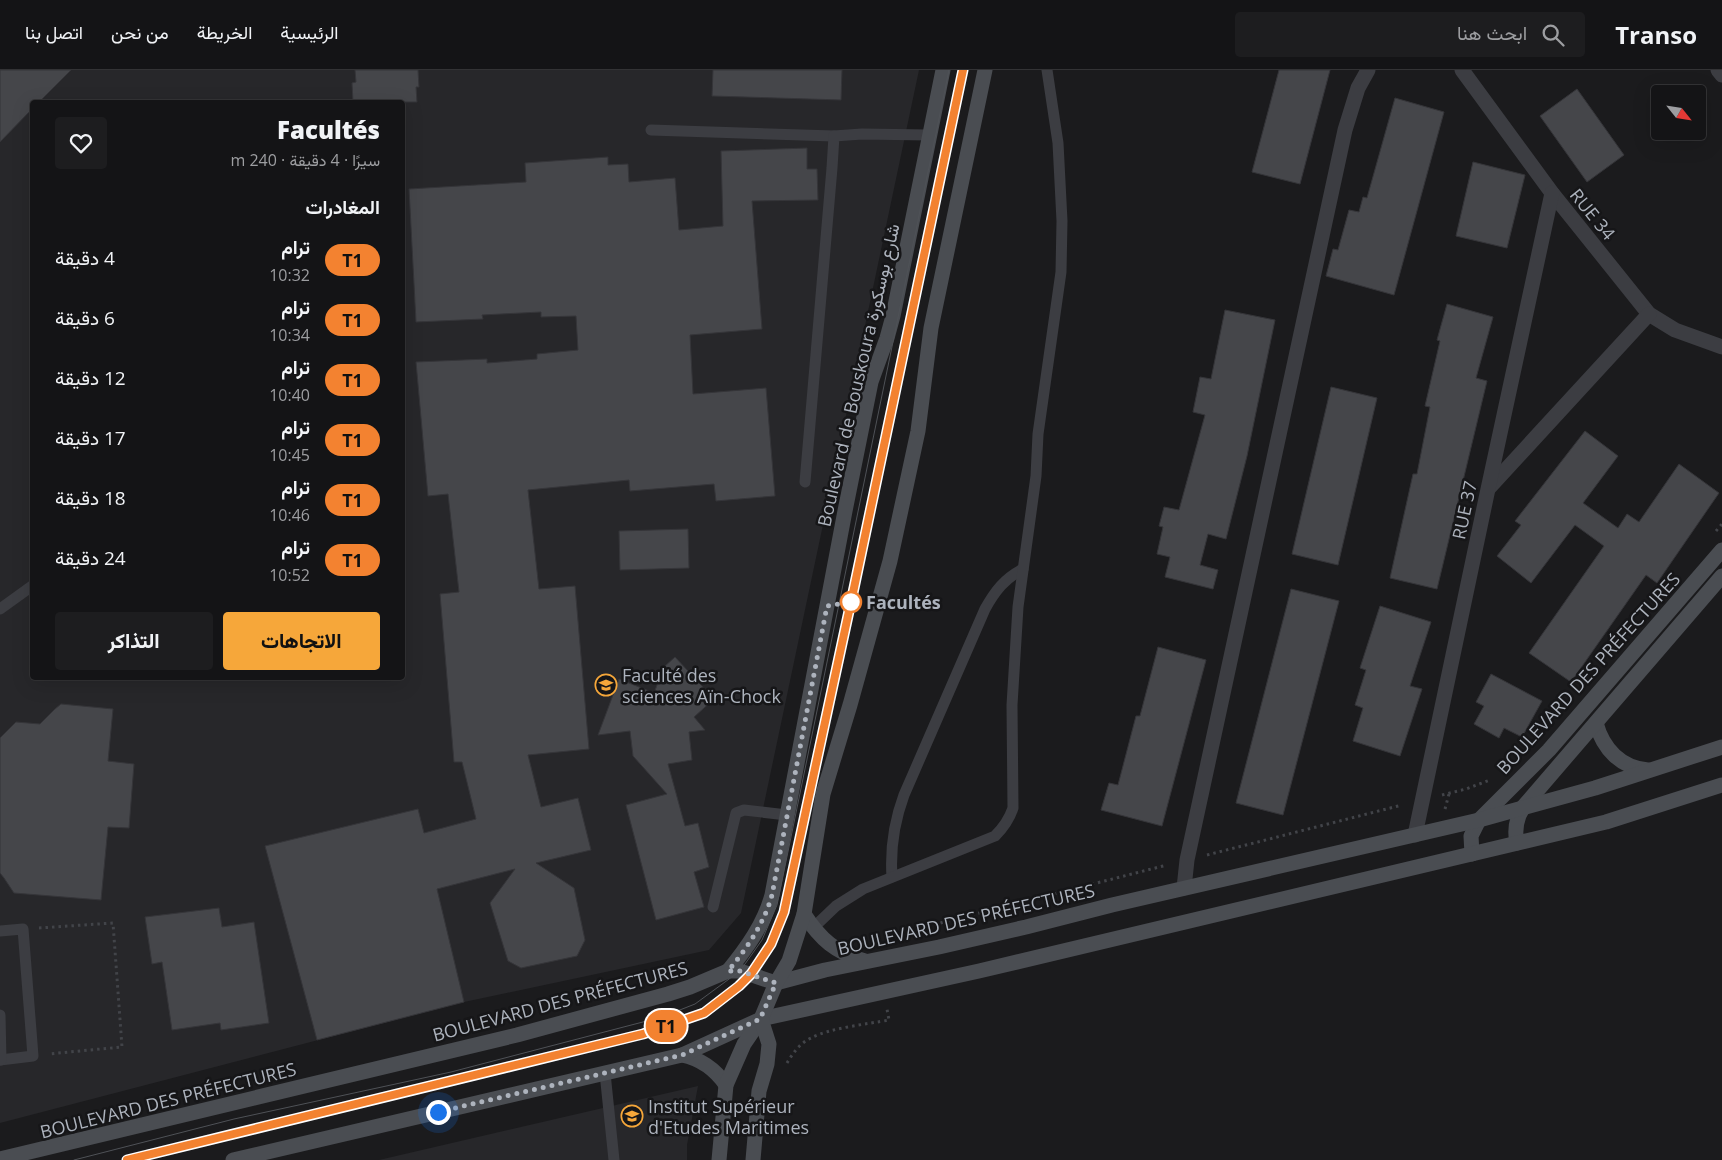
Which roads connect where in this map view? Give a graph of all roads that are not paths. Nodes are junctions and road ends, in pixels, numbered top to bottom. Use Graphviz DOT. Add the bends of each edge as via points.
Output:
graph roads {
  1 [pos="943,70"];
  2 [pos="985,70"];
  3 [pos="1047,70"];
  4 [pos="1368,70"];
  5 [pos="1462,70"];
  6 [pos="1718,70"];
  7 [pos="1722,75"];
  8 [pos="651,130"];
  9 [pos="928,135"];
  10 [pos="834,136"];
  11 [pos="1552,193"];
  12 [pos="1650,314"];
  13 [pos="1722,347"];
  14 [pos="805,482"];
  15 [pos="1488,489"];
  16 [pos="1722,550"];
  17 [pos="1023,569"];
  18 [pos="1722,576"];
  19 [pos="30,587"];
  20 [pos="0,609"];
  21 [pos="1596,723"];
  22 [pos="1722,747"];
  23 [pos="1652,770"];
  24 [pos="1722,785"];
  25 [pos="1524,806"];
  26 [pos="787,815"];
  27 [pos="1479,820"];
  28 [pos="1415,835"];
  29 [pos="1518,843"];
  30 [pos="1472,854"];
  31 [pos="892,877"];
  32 [pos="1184,888"];
  33 [pos="713,907"];
  34 [pos="804,914"];
  35 [pos="813,928"];
  36 [pos="0,931"];
  37 [pos="867,961"];
  38 [pos="728,971"];
  39 [pos="776,983"];
  40 [pos="0,1015"];
  41 [pos="760,1019"];
  42 [pos="682,1055"];
  43 [pos="1,1060"];
  44 [pos="605,1073"];
  45 [pos="726,1085"];
  46 [pos="0,1159"];
  47 [pos="233,1160"];
  48 [pos="614,1160"];
  49 [pos="719,1160"];
  50 [pos="753,1160"];
  1 -- 9 [label="street, Boulevard de Bouskoura شارع بوسكورة"];
  2 -- 34 [label="street" via="931,328 918,432 890,561 823,794"];
  3 -- 17 [label="lane" via="1058,143 1061,272"];
  4 -- 32 [label="street" via="1358,88 1345,130 1187,860"];
  5 -- 11 [label="street, RUE 34"];
  6 -- 7 [label="street"];
  8 -- 10 [label="lane"];
  9 -- 10 [label="lane"];
  9 -- 26 [label="street, Boulevard de Bouskoura شارع بوسكورة" via="893,316 868,400"];
  10 -- 14 [label="lane"];
  11 -- 12 [label="street, RUE 34"];
  11 -- 15 [label="street, RUE 37"];
  12 -- 13 [label="street, RUE 34" via="1675,330"];
  12 -- 15 [label="street"];
  15 -- 28 [label="street, RUE 37"];
  16 -- 27 [label="street, BOULEVARD DES PRÉFECTURES" via="1549,750"];
  17 -- 31 [label="lane" via="1001,584 984,609 904,795 892,835"];
  17 -- 31 [label="lane" via="1014,656 1014,797 1010,819 995,836 985,841"];
  18 -- 21 [label="street, BOULEVARD DES PRÉFECTURES"];
  19 -- 20 [label="lane"];
  21 -- 23 [label="street" via="1612,754 1630,766"];
  21 -- 25 [label="street, BOULEVARD DES PRÉFECTURES"];
  22 -- 23 [label="street, BOULEVARD DES PRÉFECTURES"];
  23 -- 25 [label="street, BOULEVARD DES PRÉFECTURES"];
  24 -- 29 [label="street" via="1606,822"];
  25 -- 27 [label="street, BOULEVARD DES PRÉFECTURES"];
  25 -- 29 [label="street, BOULEVARD DES PRÉFECTURES" via="1516,820"];
  26 -- 33 [label="lane" via="744,810 736,813"];
  26 -- 38 [label="street, Boulevard de Bouskoura شارع بوسكورة" via="769,907 746,949"];
  27 -- 28 [label="street, BOULEVARD DES PRÉFECTURES"];
  27 -- 30 [label="street, BOULEVARD DES PRÉFECTURES" via="1472,836"];
  28 -- 32 [label="street, BOULEVARD DES PRÉFECTURES"];
  29 -- 30 [label="street"];
  30 -- 41 [label="street" via="979,971"];
  31 -- 35 [label="lane" via="849,897"];
  32 -- 37 [label="street, BOULEVARD DES PRÉFECTURES" via="939,947"];
  34 -- 35 [label="street"];
  34 -- 39 [label="street" via="789,961"];
  35 -- 37 [label="street" via="837,950"];
  36 -- 43 [label="lane" via="23,929 33,1056"];
  37 -- 39 [label="street, BOULEVARD DES PRÉFECTURES"];
  38 -- 39 [label="street" via="740,971"];
  38 -- 46 [label="street, BOULEVARD DES PRÉFECTURES" via="668,994 518,1035"];
  39 -- 41 [label="street"];
  40 -- 43 [label="lane"];
  41 -- 42 [label="street"];
  41 -- 45 [label="street" via="744,1044"];
  41 -- 50 [label="street" via="769,1044 759,1091"];
  42 -- 44 [label="street"];
  42 -- 45 [label="street" via="708,1065"];
  44 -- 47 [label="street"];
  44 -- 48 [label="lane"];
  45 -- 49 [label="street"];
}
